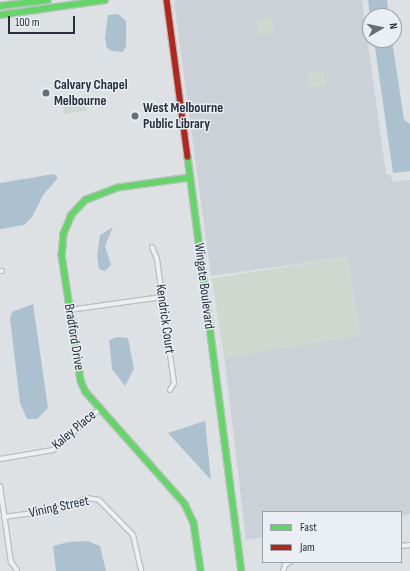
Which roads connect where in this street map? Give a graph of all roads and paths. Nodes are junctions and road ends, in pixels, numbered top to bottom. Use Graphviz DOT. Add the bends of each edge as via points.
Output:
graph roads {
  1 [pos="48,0"];
  2 [pos="105,0"];
  3 [pos="167,0"];
  4 [pos="28,3"];
  5 [pos="0,6"];
  6 [pos="37,11"];
  7 [pos="20,13"];
  8 [pos="0,15"];
  9 [pos="190,178"];
  10 [pos="152,248"];
  11 [pos="162,297"];
  12 [pos="69,310"];
  13 [pos="170,390"];
  14 [pos="101,408"];
  15 [pos="0,459"];
  16 [pos="0,486"];
  17 [pos="4,517"];
  18 [pos="288,563"];
  19 [pos="16,570"];
  20 [pos="141,571"];
  21 [pos="201,571"];
  22 [pos="242,571"];
  23 [pos="283,571"];
  1 -- 4 [label="street"];
  2 -- 6 [label="street"];
  3 -- 9 [label="street, Wingate Boulevard"];
  4 -- 5 [label="street"];
  4 -- 6 [label="street"];
  4 -- 7 [label="street"];
  6 -- 7 [label="street"];
  7 -- 8 [label="street"];
  9 -- 12 [label="street, Bradford Drive" via="118,188 86,200 72,215 64,234 62,255"];
  9 -- 22 [label="street, Wingate Boulevard"];
  10 -- 11 [label="street, Kendrick Court" via="157,259"];
  11 -- 12 [label="street"];
  11 -- 13 [label="street, Kendrick Court" via="174,384"];
  12 -- 14 [label="street, Bradford Drive" via="81,381"];
  14 -- 15 [label="street, Kaley Place" via="53,450"];
  14 -- 21 [label="street, Bradford Drive" via="185,504 194,523"];
  16 -- 17 [label="street"];
  17 -- 19 [label="street" via="11,562"];
  17 -- 20 [label="street, Vining Street" via="62,509 87,498 99,500 133,535"];
  18 -- 23 [label="street"];
}
